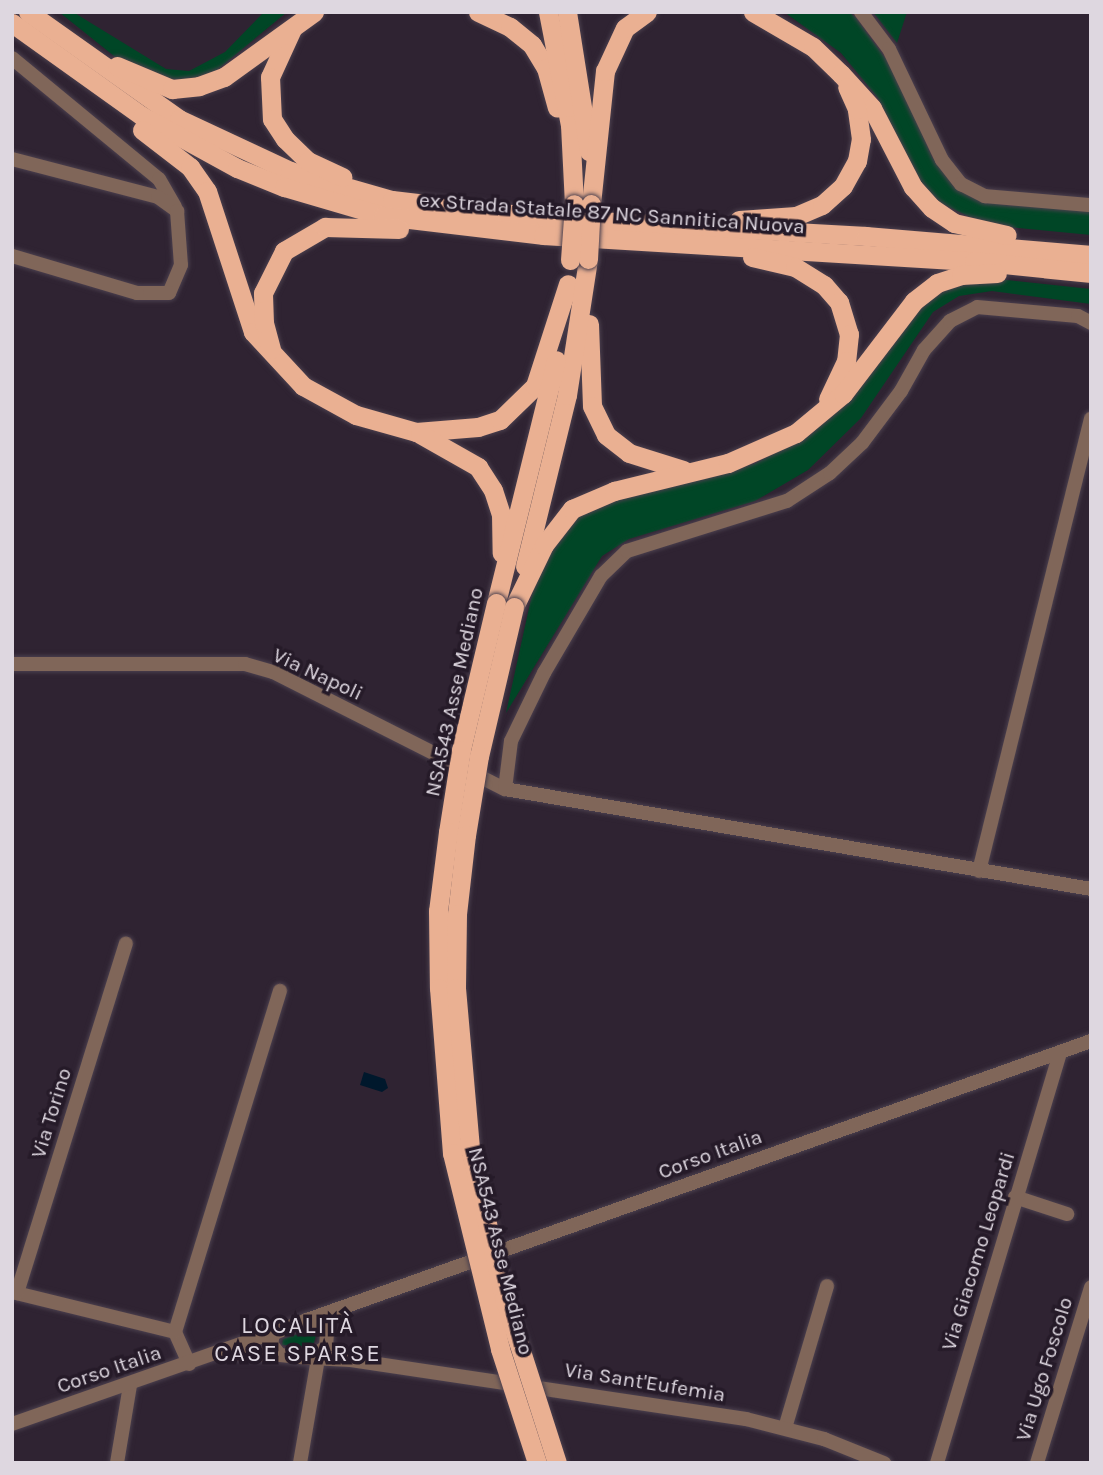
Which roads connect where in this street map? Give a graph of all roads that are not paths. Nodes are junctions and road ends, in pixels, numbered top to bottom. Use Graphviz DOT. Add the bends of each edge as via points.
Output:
graph roads {
  1 [pos="478,12"];
  2 [pos="548,12"];
  3 [pos="567,12"];
  4 [pos="647,12"];
  5 [pos="753,12"];
  6 [pos="861,12"];
  7 [pos="34,17"];
  8 [pos="305,17"];
  9 [pos="12,23"];
  10 [pos="56,56"];
  11 [pos="12,58"];
  12 [pos="841,74"];
  13 [pos="12,159"];
  14 [pos="574,165"];
  15 [pos="392,200"];
  16 [pos="582,204"];
  17 [pos="1091,205"];
  18 [pos="177,211"];
  19 [pos="457,228"];
  20 [pos="693,236"];
  21 [pos="1091,246"];
  22 [pos="1091,255"];
  23 [pos="12,256"];
  24 [pos="579,260"];
  25 [pos="1062,270"];
  26 [pos="1091,273"];
  27 [pos="568,284"];
  28 [pos="1091,323"];
  29 [pos="274,356"];
  30 [pos="820,414"];
  31 [pos="1091,419"];
  32 [pos="416,432"];
  33 [pos="688,471"];
  34 [pos="505,605"];
  35 [pos="12,664"];
  36 [pos="505,789"];
  37 [pos="979,871"];
  38 [pos="1091,888"];
  39 [pos="125,944"];
  40 [pos="280,991"];
  41 [pos="1091,1041"];
  42 [pos="1060,1052"];
  43 [pos="1015,1197"];
  44 [pos="1067,1214"];
  45 [pos="827,1286"];
  46 [pos="1091,1287"];
  47 [pos="14,1293"];
  48 [pos="345,1308"];
  49 [pos="307,1321"];
  50 [pos="277,1331"];
  51 [pos="175,1332"];
  52 [pos="327,1335"];
  53 [pos="219,1353"];
  54 [pos="280,1355"];
  55 [pos="314,1358"];
  56 [pos="351,1360"];
  57 [pos="189,1364"];
  58 [pos="130,1385"];
  59 [pos="12,1424"];
  60 [pos="785,1428"];
  61 [pos="117,1463"];
  62 [pos="300,1463"];
  63 [pos="537,1463"];
  64 [pos="558,1463"];
  65 [pos="884,1463"];
  66 [pos="937,1463"];
  67 [pos="1037,1463"];
  1 -- 14 [label="highway" via="510,27 532,46 546,68"];
  2 -- 14 [label="highway, NSA543 Asse Mediano" via="565,89"];
  3 -- 16 [label="highway, NSA543 Asse Mediano" via="587,121"];
  4 -- 16 [label="highway" via="625,28 605,71"];
  5 -- 12 [label="highway" via="813,47"];
  6 -- 17 [label="street" via="889,49 942,160 961,184 985,196"];
  7 -- 8 [label="highway" via="130,73 172,89 224,77"];
  7 -- 15 [label="highway, ex Strada Statale 87 NC Sannitica Nuova" via="152,102 245,153 334,186"];
  8 -- 15 [label="highway" via="277,53 270,77 272,118 285,139 308,161"];
  9 -- 10 [label="highway, ex Strada Statale 87 NC Sannitica Nuova"];
  10 -- 19 [label="highway, ex Strada Statale 87 NC Sannitica Nuova" via="142,116 237,168 328,202"];
  10 -- 29 [label="highway" via="89,90 164,144 196,175 217,216 242,307 253,332"];
  11 -- 18 [label="street" via="159,179"];
  12 -- 20 [label="highway" via="857,109 861,139 843,186 822,205 796,216"];
  12 -- 21 [label="highway" via="872,108 913,187 932,208 954,223 980,230"];
  13 -- 18 [label="street" via="158,197"];
  14 -- 16 [label="highway, NSA543 Asse Mediano"];
  15 -- 20 [label="highway, ex Strada Statale 87 NC Sannitica Nuova"];
  16 -- 24 [label="highway, NSA543 Asse Mediano, bridge"];
  18 -- 23 [label="street" via="181,265 169,293 137,293"];
  19 -- 20 [label="highway, ex Strada Statale 87 NC Sannitica Nuova"];
  19 -- 29 [label="highway" via="325,227 304,237 284,251 263,293 264,323"];
  20 -- 22 [label="highway, ex Strada Statale 87 NC Sannitica Nuova" via="950,242"];
  20 -- 25 [label="highway, ex Strada Statale 87 NC Sannitica Nuova"];
  20 -- 30 [label="highway" via="795,267 824,285 839,302 849,334 846,361"];
  24 -- 27 [label="highway, NSA543 Asse Mediano"];
  24 -- 33 [label="highway" via="592,406 606,435 629,453"];
  24 -- 34 [label="highway, NSA543 Asse Mediano" via="566,395"];
  25 -- 26 [label="highway, ex Strada Statale 87 NC Sannitica Nuova"];
  25 -- 30 [label="highway" via="961,275 937,283 914,300 860,375"];
  27 -- 32 [label="highway" via="545,363 519,406 500,420 478,427"];
  27 -- 34 [label="highway, NSA543 Asse Mediano"];
  28 -- 36 [label="street" via="1078,316 977,307 950,321 924,350 901,391 862,443 830,473 788,501 627,551 601,576 544,673 511,741"];
  29 -- 32 [label="highway" via="303,386 327,400"];
  30 -- 33 [label="highway" via="766,448"];
  31 -- 37 [label="street"];
  32 -- 34 [label="highway" via="478,467 494,490"];
  33 -- 34 [label="highway" via="614,491 572,509"];
  34 -- 63 [label="highway, NSA543 Asse Mediano, bridge" via="452,804 439,911 439,988 452,1153 499,1349"];
  34 -- 64 [label="highway, NSA543 Asse Mediano, bridge" via="466,835 457,914 457,1000 470,1149 504,1298"];
  35 -- 36 [label="street, Via Napoli" via="245,664 272,672"];
  36 -- 37 [label="street, Via Napoli"];
  37 -- 38 [label="street, Via Napoli"];
  39 -- 47 [label="street, Via Torino"];
  40 -- 51 [label="street"];
  41 -- 42 [label="street, Corso Italia"];
  42 -- 43 [label="street, Via Giacomo Leopardi"];
  42 -- 48 [label="street, Corso Italia"];
  43 -- 44 [label="street"];
  43 -- 66 [label="street, Via Giacomo Leopardi"];
  45 -- 60 [label="street"];
  46 -- 67 [label="street, Via Ugo Foscolo"];
  47 -- 51 [label="street, Via Torino"];
  48 -- 49 [label="street, Corso Italia"];
  48 -- 52 [label="street"];
  49 -- 50 [label="street, Corso Italia"];
  49 -- 52 [label="street" via="316,1322"];
  50 -- 53 [label="street, Corso Italia"];
  50 -- 54 [label="street" via="271,1344"];
  51 -- 57 [label="street"];
  52 -- 55 [label="street" via="323,1352"];
  52 -- 56 [label="street"];
  53 -- 54 [label="street, Corso Italia"];
  53 -- 57 [label="street, Corso Italia"];
  54 -- 55 [label="street, Corso Italia"];
  55 -- 56 [label="street, Via Sant'Eufemia"];
  55 -- 62 [label="street"];
  56 -- 60 [label="street, Via Sant'Eufemia"];
  57 -- 58 [label="street, Corso Italia"];
  58 -- 59 [label="street, Corso Italia"];
  58 -- 61 [label="street"];
  60 -- 65 [label="street, Via Sant'Eufemia"];
}
